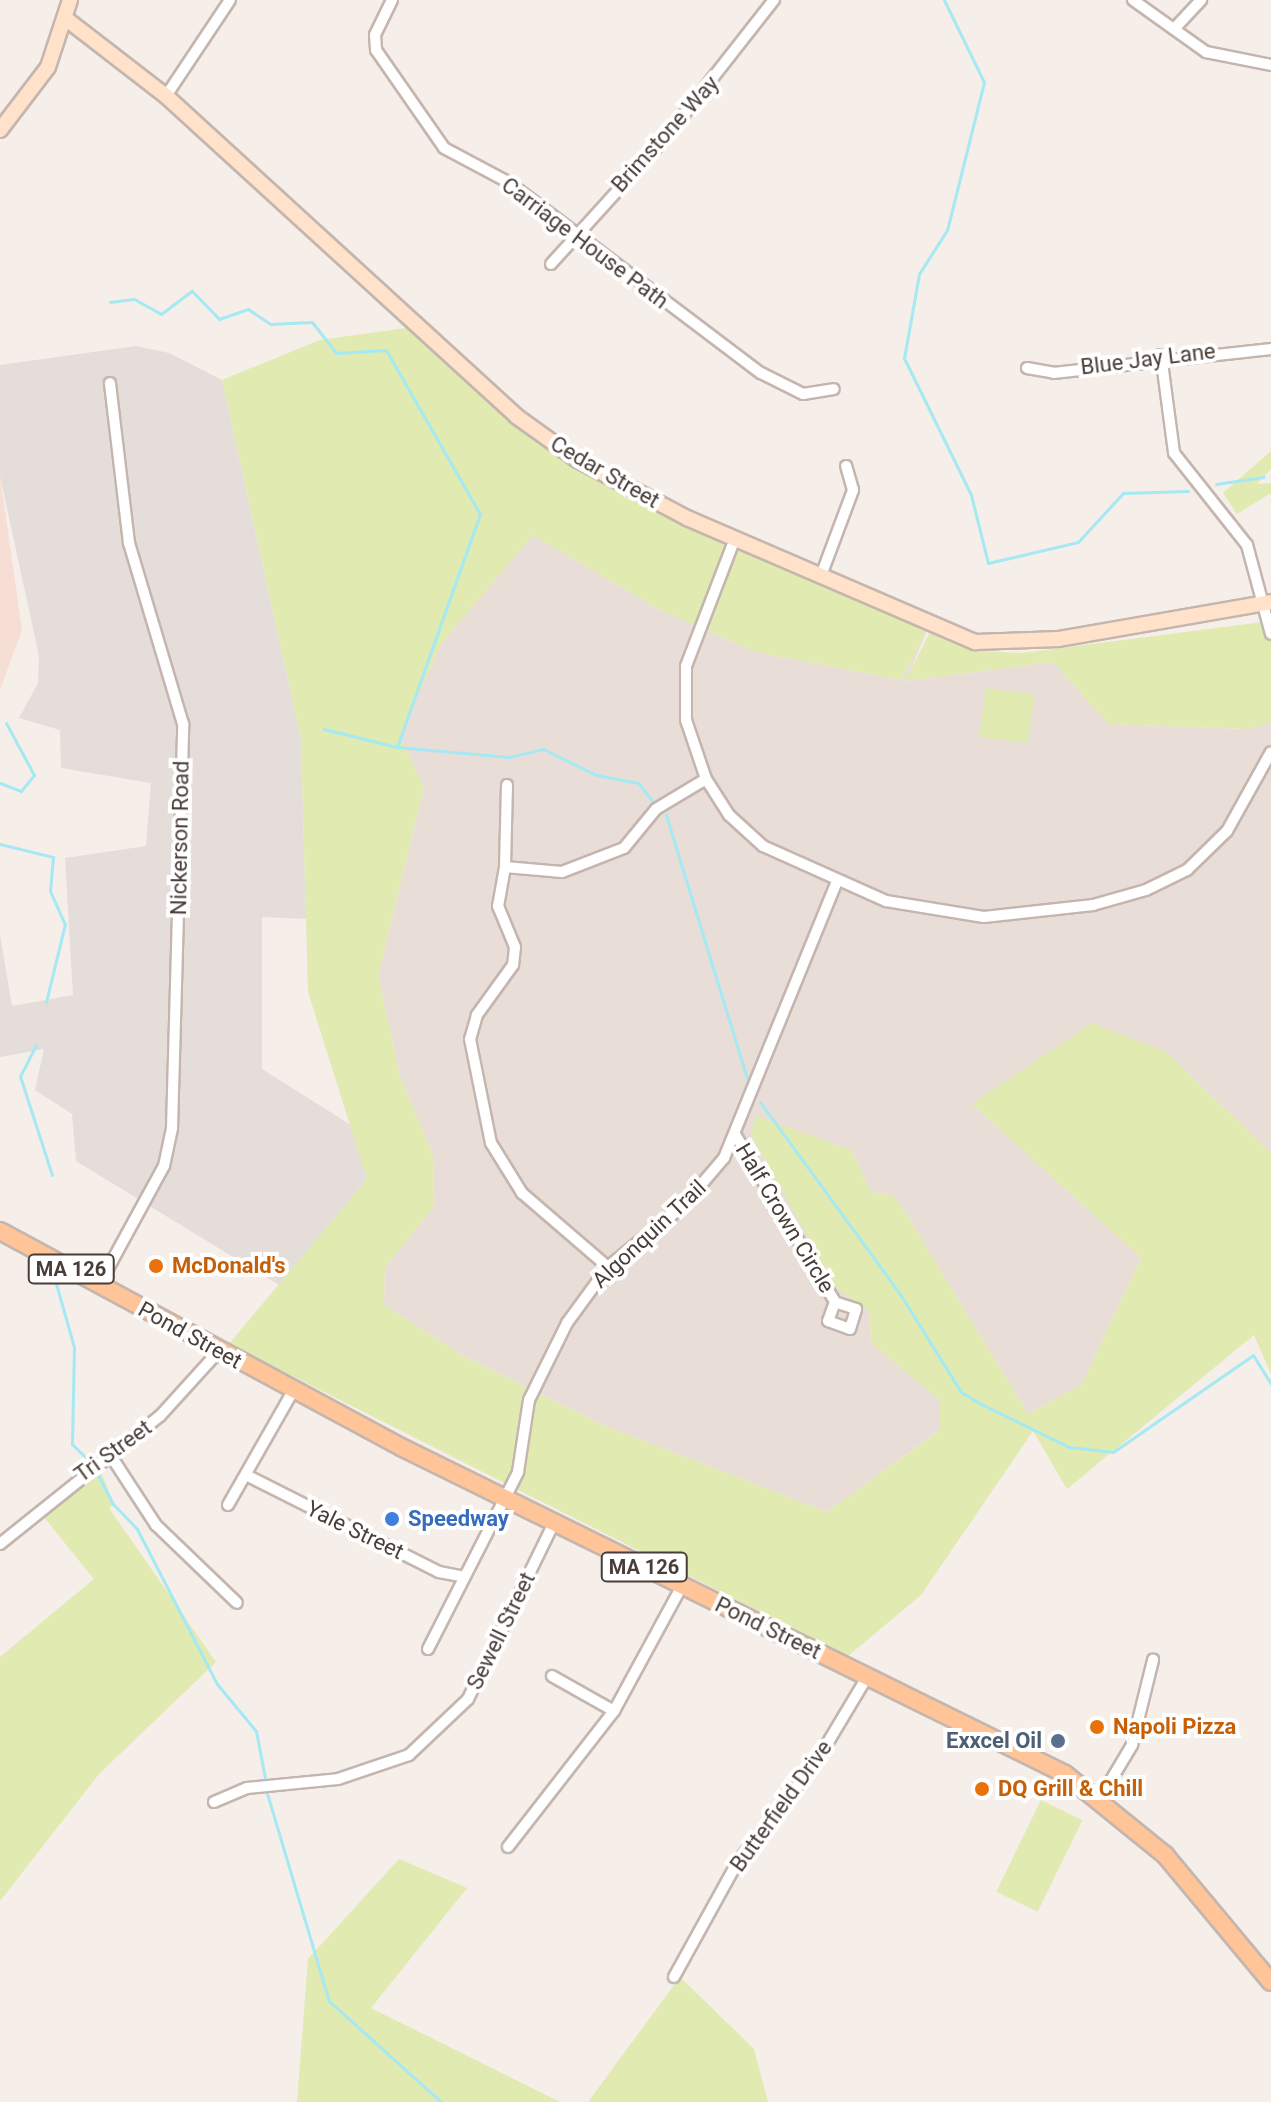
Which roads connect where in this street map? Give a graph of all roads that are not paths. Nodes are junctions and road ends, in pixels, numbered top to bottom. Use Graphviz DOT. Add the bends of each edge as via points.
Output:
graph roads {
  1 [pos="70,0"];
  2 [pos="230,0"];
  3 [pos="392,0"];
  4 [pos="774,0"];
  5 [pos="1133,0"];
  6 [pos="1201,0"];
  7 [pos="65,18"];
  8 [pos="1174,29"];
  9 [pos="1271,65"];
  10 [pos="166,96"];
  11 [pos="0,130"];
  12 [pos="574,237"];
  13 [pos="551,264"];
  14 [pos="1271,349"];
  15 [pos="1161,355"];
  16 [pos="1027,368"];
  17 [pos="110,383"];
  18 [pos="834,389"];
  19 [pos="846,466"];
  20 [pos="734,541"];
  21 [pos="822,573"];
  22 [pos="1268,602"];
  23 [pos="1271,634"];
  24 [pos="1271,752"];
  25 [pos="706,779"];
  26 [pos="507,785"];
  27 [pos="505,867"];
  28 [pos="837,881"];
  29 [pos="735,1134"];
  30 [pos="0,1231"];
  31 [pos="608,1267"];
  32 [pos="99,1285"];
  33 [pos="835,1302"];
  34 [pos="219,1351"];
  35 [pos="293,1391"];
  36 [pos="109,1453"];
  37 [pos="246,1475"];
  38 [pos="506,1499"];
  39 [pos="228,1505"];
  40 [pos="554,1523"];
  41 [pos="0,1544"];
  42 [pos="465,1577"];
  43 [pos="682,1586"];
  44 [pos="237,1603"];
  45 [pos="428,1649"];
  46 [pos="1153,1660"];
  47 [pos="552,1676"];
  48 [pos="867,1677"];
  49 [pos="614,1711"];
  50 [pos="1101,1797"];
  51 [pos="214,1802"];
  52 [pos="508,1847"];
  53 [pos="674,1977"];
  54 [pos="1271,1982"];
  1 -- 7 [label="street"];
  2 -- 10 [label="street"];
  3 -- 12 [label="street, Carriage House Path" via="375,35 387,75 444,148 508,182"];
  4 -- 12 [label="street, Brimstone Way" via="668,135"];
  5 -- 8 [label="street"];
  6 -- 8 [label="street"];
  7 -- 10 [label="street, Cedar Street"];
  7 -- 11 [label="street" via="37,86"];
  8 -- 9 [label="street" via="1206,52"];
  10 -- 20 [label="street, Cedar Street" via="516,416 576,459"];
  12 -- 13 [label="street, Brimstone Way"];
  12 -- 18 [label="street, Carriage House Path" via="761,373 803,394"];
  14 -- 15 [label="street, Blue Jay Lane"];
  15 -- 16 [label="street, Blue Jay Lane" via="1054,373"];
  15 -- 22 [label="street" via="1174,453 1247,545"];
  17 -- 32 [label="street, Nickerson Road" via="129,543 183,724 172,1128 164,1166"];
  19 -- 21 [label="street" via="853,490"];
  20 -- 21 [label="street, Cedar Street"];
  20 -- 25 [label="street" via="686,666 686,720"];
  21 -- 22 [label="street, Cedar Street" via="988,643 1059,639"];
  22 -- 23 [label="street"];
  24 -- 28 [label="street" via="1241,814 1212,848 1170,880 1110,902 952,917"];
  25 -- 27 [label="street" via="656,809 608,858 562,872"];
  25 -- 28 [label="street" via="729,815 763,846"];
  26 -- 27 [label="street"];
  27 -- 31 [label="street" via="498,906 515,947 513,965 477,1015 470,1039 491,1143 522,1193"];
  28 -- 29 [label="street, Algonquin Trail"];
  29 -- 31 [label="street, Algonquin Trail" via="702,1188"];
  29 -- 33 [label="street, Half Crown Circle"];
  30 -- 32 [label="main road, Pond Street / MA 126"];
  31 -- 38 [label="street, Algonquin Trail" via="567,1323 529,1400 523,1454"];
  32 -- 34 [label="main road, Pond Street / MA 126"];
  34 -- 35 [label="main road, Pond Street / MA 126"];
  34 -- 36 [label="street, Tri Street" via="183,1396"];
  35 -- 37 [label="street"];
  35 -- 38 [label="main road, Pond Street / MA 126"];
  36 -- 41 [label="street, Tri Street"];
  36 -- 44 [label="street" via="156,1525"];
  37 -- 39 [label="street"];
  37 -- 42 [label="street, Yale Street" via="439,1572"];
  38 -- 40 [label="main road, Pond Street / MA 126"];
  38 -- 42 [label="street, Algonquin Trail"];
  40 -- 43 [label="main road, Pond Street / MA 126"];
  40 -- 51 [label="street, Sewell Street" via="478,1681 409,1755 338,1779 247,1788"];
  42 -- 45 [label="street, Algonquin Trail"];
  43 -- 48 [label="main road, Pond Street / MA 126"];
  43 -- 49 [label="street"];
  46 -- 50 [label="street" via="1132,1745"];
  47 -- 49 [label="street"];
  48 -- 50 [label="main road, Pond Street / MA 126"];
  48 -- 53 [label="street, Butterfield Drive" via="815,1764 743,1855"];
  49 -- 52 [label="street"];
  50 -- 54 [label="main road, Pond Street / MA 126" via="1165,1855"];
}
